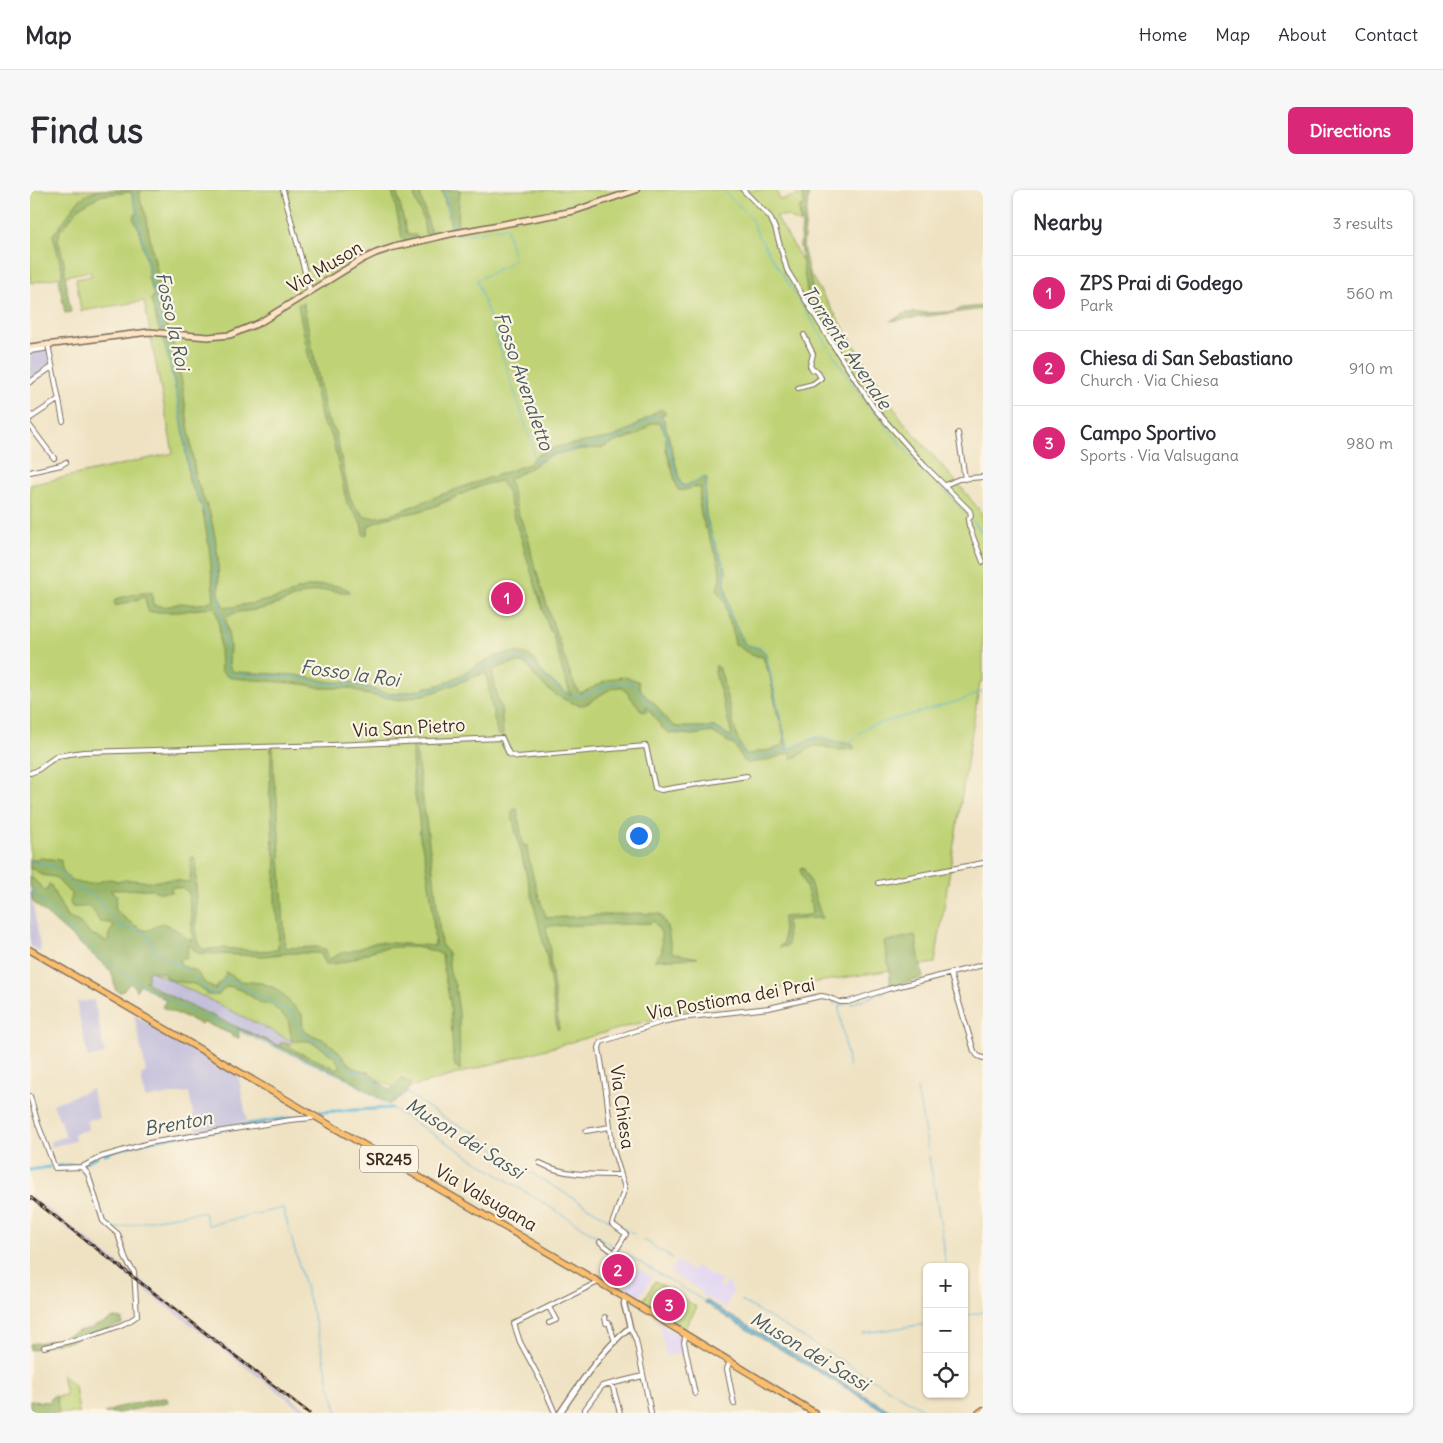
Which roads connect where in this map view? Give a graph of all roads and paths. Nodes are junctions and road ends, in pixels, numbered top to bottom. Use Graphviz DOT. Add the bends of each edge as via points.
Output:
graph roads {
  1 [pos="283,190"];
  2 [pos="636,190"];
  3 [pos="743,190"];
  4 [pos="310,291"];
  5 [pos="804,334"];
  6 [pos="48,344"];
  7 [pos="32,349"];
  8 [pos="44,349"];
  9 [pos="52,367"];
  10 [pos="30,382"];
  11 [pos="798,388"];
  12 [pos="59,398"];
  13 [pos="32,416"];
  14 [pos="63,421"];
  15 [pos="30,426"];
  16 [pos="958,433"];
  17 [pos="54,458"];
  18 [pos="66,462"];
  19 [pos="30,472"];
  20 [pos="983,477"];
  21 [pos="965,478"];
  22 [pos="945,485"];
  23 [pos="983,562"];
  24 [pos="30,773"];
  25 [pos="747,776"];
  26 [pos="983,862"];
  27 [pos="878,883"];
  28 [pos="30,950"];
  29 [pos="983,965"];
  30 [pos="950,973"];
  31 [pos="600,1043"];
  32 [pos="983,1058"];
  33 [pos="30,1096"];
  34 [pos="314,1116"];
  35 [pos="610,1127"];
  36 [pos="586,1131"];
  37 [pos="540,1163"];
  38 [pos="84,1166"];
  39 [pos="620,1175"];
  40 [pos="600,1242"];
  41 [pos="617,1249"];
  42 [pos="598,1282"];
  43 [pos="609,1288"];
  44 [pos="625,1298"];
  45 [pos="548,1307"];
  46 [pos="605,1317"];
  47 [pos="549,1323"];
  48 [pos="630,1327"];
  49 [pos="686,1335"];
  50 [pos="615,1342"];
  51 [pos="44,1347"];
  52 [pos="730,1361"];
  53 [pos="643,1376"];
  54 [pos="612,1384"];
  55 [pos="695,1394"];
  56 [pos="734,1404"];
  57 [pos="983,1410"];
  58 [pos="555,1413"];
  59 [pos="560,1413"];
  60 [pos="585,1413"];
  61 [pos="620,1413"];
  62 [pos="651,1413"];
  63 [pos="815,1413"];
  64 [pos="979,1413"];
  1 -- 4 [label="street"];
  2 -- 4 [label="main road, Via Muson" via="574,211 453,233 376,253"];
  3 -- 22 [label="street" via="773,223 787,270 874,408"];
  4 -- 6 [label="main road, Via Muson" via="238,333 208,337 139,333"];
  5 -- 11 [label="street" via="813,354 811,368 821,378"];
  6 -- 7 [label="main road, Via Muson"];
  6 -- 9 [label="street"];
  7 -- 8 [label="street"];
  9 -- 10 [label="street"];
  9 -- 12 [label="street"];
  12 -- 13 [label="street"];
  12 -- 14 [label="street"];
  15 -- 17 [label="street"];
  16 -- 21 [label="street"];
  18 -- 19 [label="street"];
  20 -- 21 [label="street"];
  21 -- 22 [label="street"];
  22 -- 23 [label="street" via="968,508 969,526"];
  24 -- 25 [label="street, Via San Pietro" via="57,756 82,752 502,738 509,754 518,757 646,746 655,788 661,790"];
  26 -- 27 [label="street"];
  28 -- 34 [label="main road, Via Valsugana / SR245"];
  29 -- 30 [label="street, Via Postioma dei Prai"];
  30 -- 31 [label="street, Via Postioma dei Prai" via="848,1002 821,996 769,1008 681,1018"];
  30 -- 32 [label="street" via="974,1051"];
  31 -- 35 [label="street, Via Chiesa"];
  33 -- 38 [label="street" via="56,1168"];
  34 -- 38 [label="street" via="149,1143 114,1152"];
  34 -- 42 [label="main road, Via Valsugana / SR245"];
  35 -- 36 [label="street"];
  35 -- 39 [label="street, Via Chiesa"];
  37 -- 39 [label="street, Via Chiesa" via="575,1173"];
  38 -- 51 [label="street" via="103,1222 118,1234 126,1260 134,1272 137,1316 101,1332"];
  39 -- 41 [label="street, Via Chiesa" via="624,1192 612,1224 626,1234"];
  40 -- 41 [label="street"];
  41 -- 43 [label="street, Via Chiesa" via="621,1258 614,1268"];
  42 -- 43 [label="main road, Via Valsugana / SR245"];
  42 -- 45 [label="street"];
  43 -- 44 [label="main road, Via Valsugana / SR245"];
  44 -- 48 [label="street"];
  44 -- 49 [label="main road, Via Valsugana / SR245"];
  45 -- 47 [label="street" via="556,1320"];
  45 -- 58 [label="street" via="514,1326"];
  46 -- 50 [label="street"];
  48 -- 50 [label="street"];
  48 -- 53 [label="street"];
  49 -- 52 [label="main road, Via Valsugana / SR245"];
  49 -- 55 [label="street" via="684,1342"];
  50 -- 59 [label="street"];
  52 -- 56 [label="street" via="726,1369"];
  52 -- 63 [label="main road, Via Valsugana / SR245"];
  53 -- 54 [label="street"];
  53 -- 62 [label="street"];
  54 -- 60 [label="street" via="602,1386 584,1409"];
  54 -- 61 [label="street"];
  57 -- 64 [label="main road"];
}
